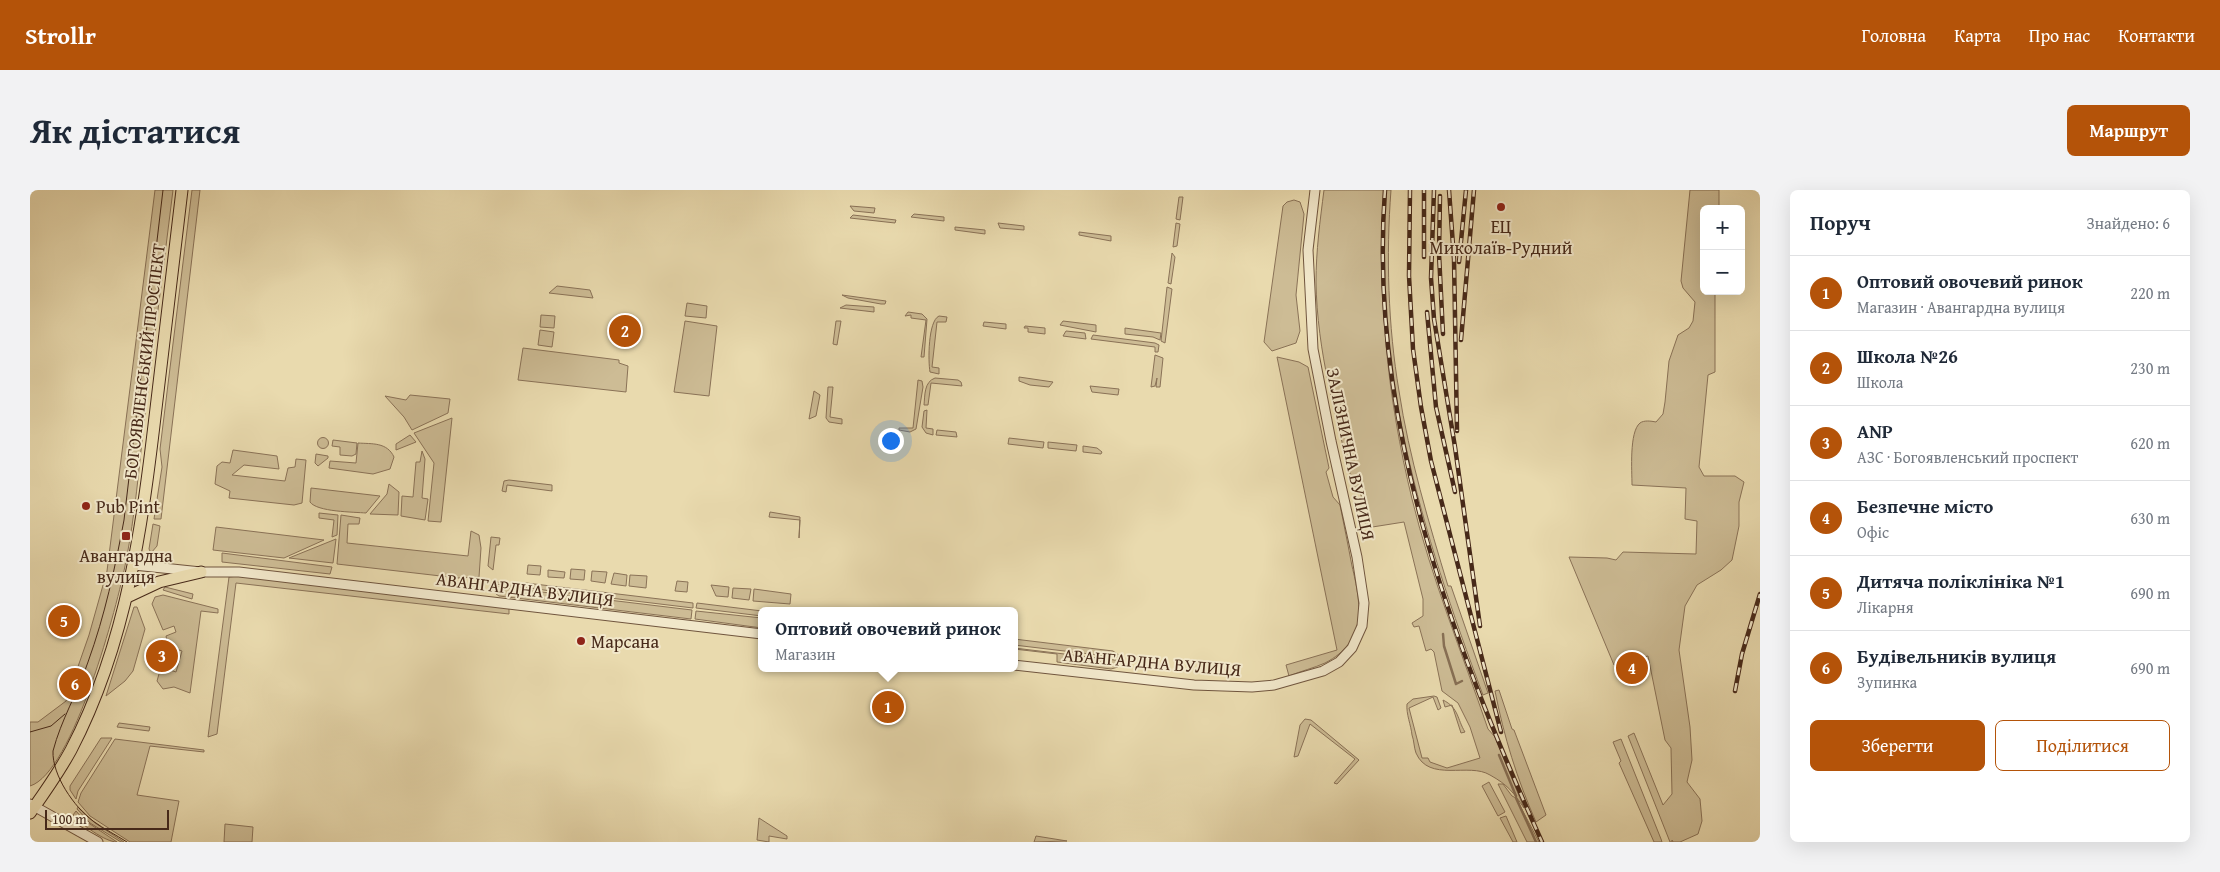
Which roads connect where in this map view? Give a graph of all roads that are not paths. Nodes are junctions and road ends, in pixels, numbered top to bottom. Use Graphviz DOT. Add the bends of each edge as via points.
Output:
graph roads {
  1 [pos="182,190"];
  2 [pos="1316,190"];
  3 [pos="134,565"];
  4 [pos="201,572"];
  5 [pos="127,597"];
  6 [pos="758,634"];
  7 [pos="1018,664"];
  8 [pos="1288,682"];
  9 [pos="32,808"];
  10 [pos="98,842"];
  1 -- 3 [label="main road, БОГОЯВЛЕНСЬКИЙ ПРОСПЕКТ" via="147,485"];
  2 -- 8 [label="street, ЗАЛІЗНИЧНА ВУЛИЦЯ" via="1308,250 1313,349 1360,576 1364,610 1358,639 1344,658 1323,671"];
  3 -- 4 [label="street, АВАНГАРДНА ВУЛИЦЯ"];
  3 -- 5 [label="main road, БОГОЯВЛЕНСЬКИЙ ПРОСПЕКТ"];
  4 -- 5 [label="main road" via="159,582"];
  4 -- 6 [label="street, АВАНГАРДНА ВУЛИЦЯ" via="249,573"];
  5 -- 9 [label="main road, БОГОЯВЛЕНСЬКИЙ ПРОСПЕКТ" via="87,717 58,773"];
  7 -- 8 [label="street, АВАНГАРДНА ВУЛИЦЯ" via="1215,687"];
  9 -- 10 [label="street"];
}
